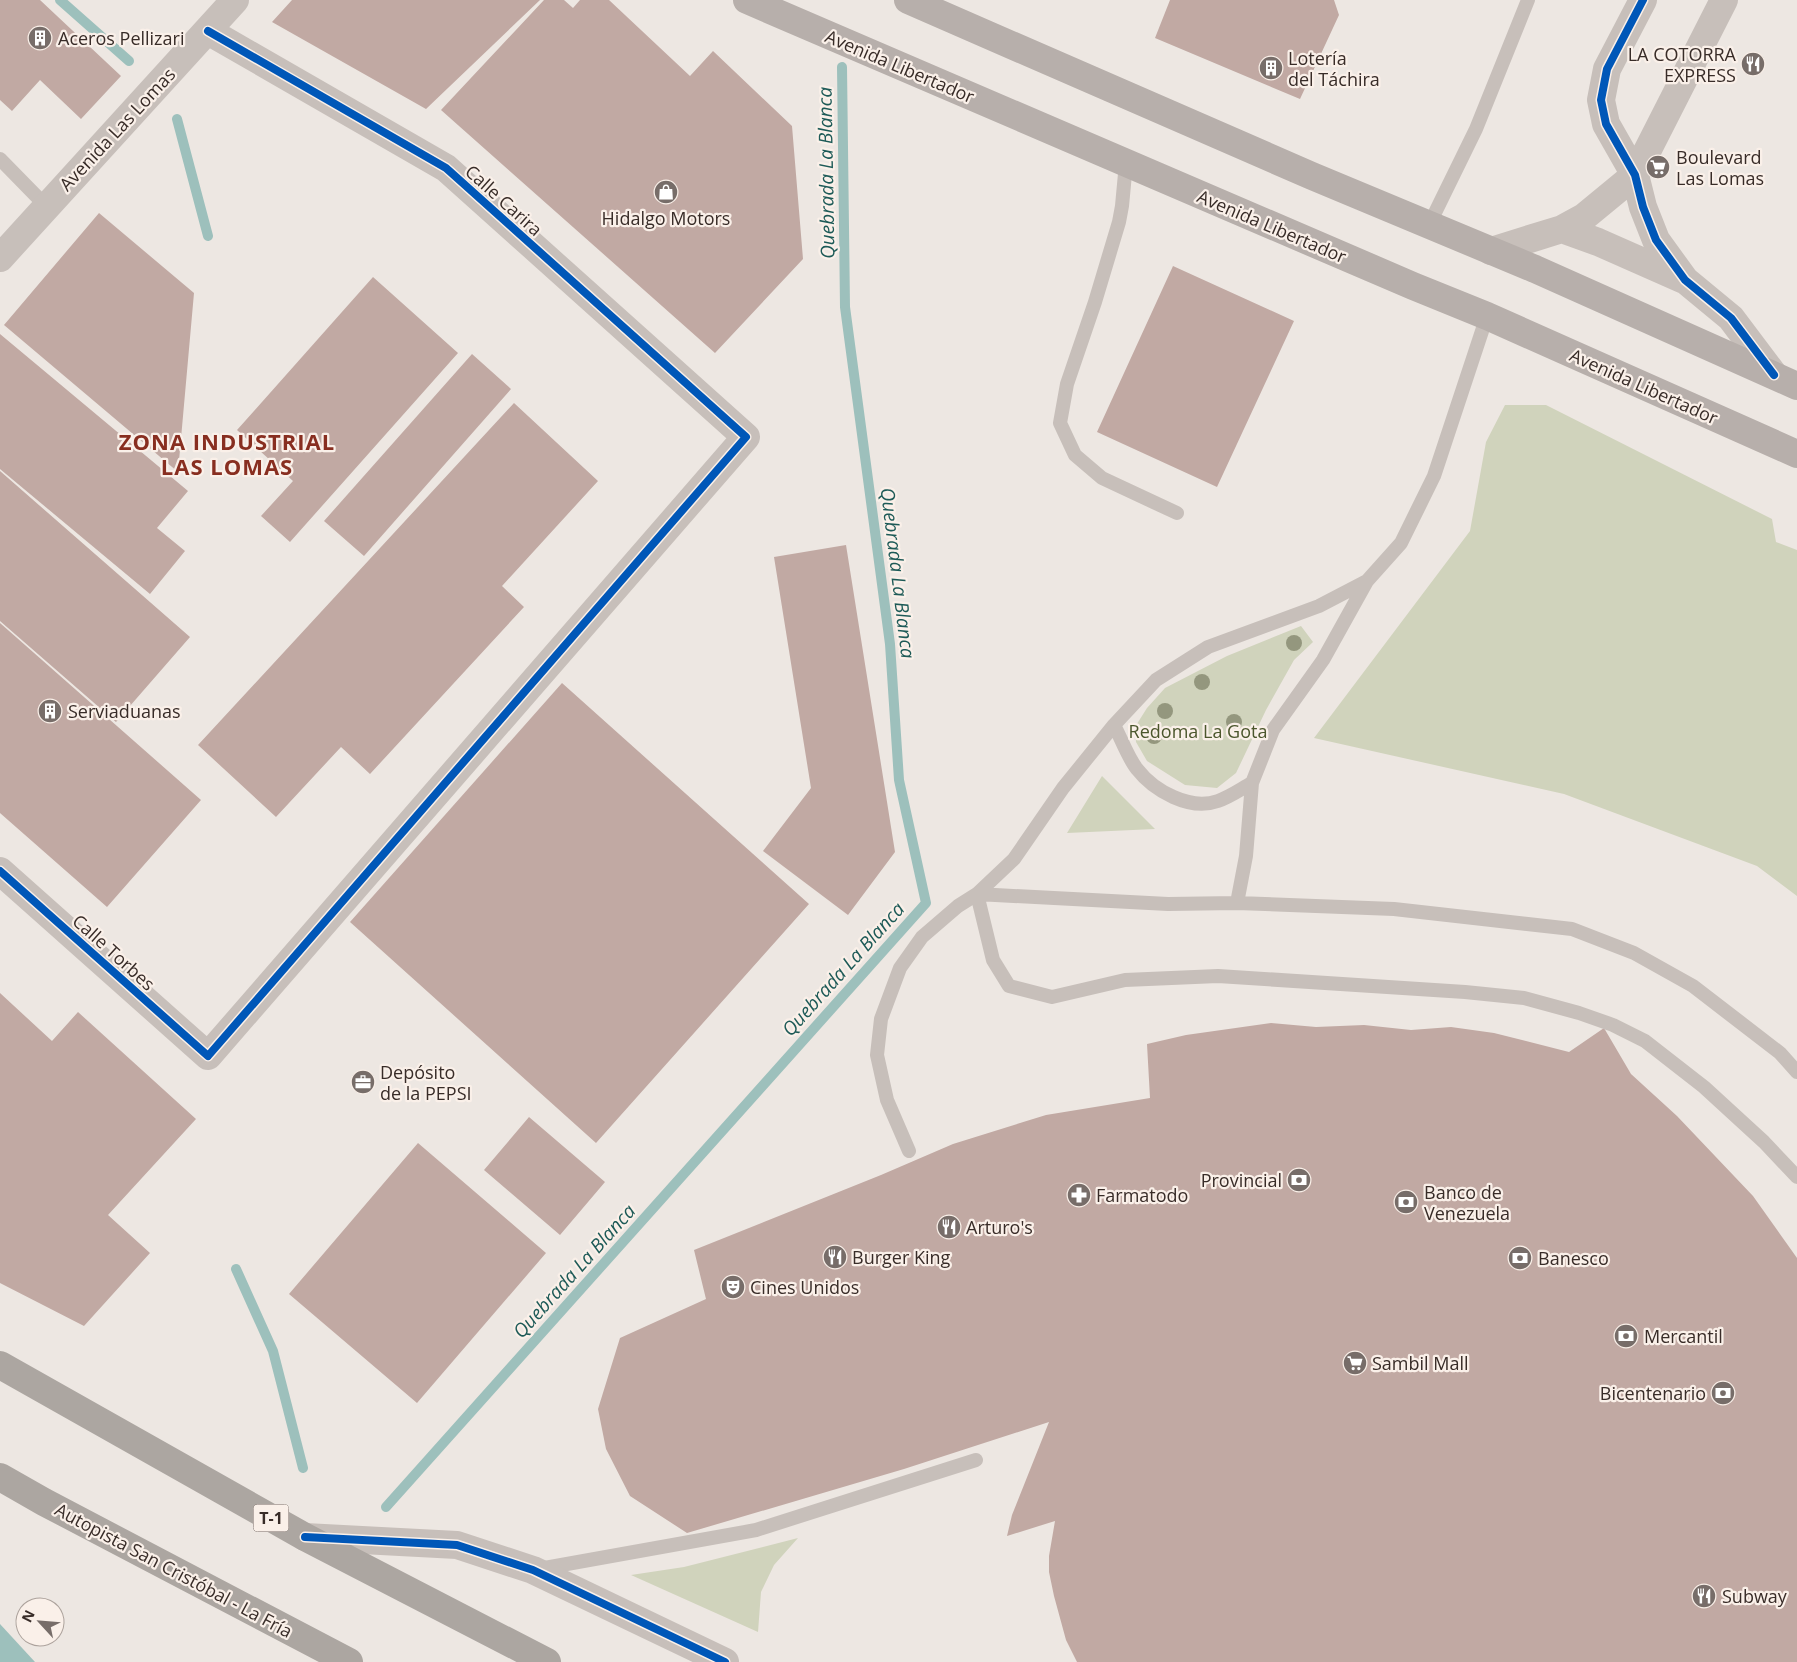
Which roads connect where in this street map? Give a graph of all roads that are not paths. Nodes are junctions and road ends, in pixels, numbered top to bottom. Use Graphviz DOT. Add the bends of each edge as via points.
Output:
graph roads {
  1 [pos="235,0"];
  2 [pos="747,0"];
  3 [pos="908,0"];
  4 [pos="1528,0"];
  5 [pos="1644,0"];
  6 [pos="1724,0"];
  7 [pos="208,31"];
  8 [pos="0,160"];
  9 [pos="1126,163"];
  10 [pos="1634,175"];
  11 [pos="46,206"];
  12 [pos="1430,225"];
  13 [pos="1562,229"];
  14 [pos="1491,251"];
  15 [pos="0,258"];
  16 [pos="1686,280"];
  17 [pos="1487,316"];
  18 [pos="1786,380"];
  19 [pos="1797,454"];
  20 [pos="1177,513"];
  21 [pos="1367,580"];
  22 [pos="1114,725"];
  23 [pos="1252,783"];
  24 [pos="0,871"];
  25 [pos="977,894"];
  26 [pos="1237,903"];
  27 [pos="208,1056"];
  28 [pos="1797,1072"];
  29 [pos="909,1151"];
  30 [pos="1797,1177"];
  31 [pos="0,1356"];
  32 [pos="0,1365"];
  33 [pos="24,1378"];
  34 [pos="976,1460"];
  35 [pos="0,1477"];
  36 [pos="305,1537"];
  37 [pos="533,1570"];
  38 [pos="349,1662"];
  39 [pos="547,1662"];
  40 [pos="725,1662"];
  1 -- 7 [label="street, Avenida Las Lomas"];
  2 -- 9 [label="main road, Avenida Libertador"];
  3 -- 12 [label="main road"];
  4 -- 12 [label="lane" via="1476,129"];
  5 -- 10 [label="street" via="1607,69 1601,100 1606,124"];
  6 -- 10 [label="street"];
  7 -- 11 [label="street, Avenida Las Lomas"];
  7 -- 27 [label="street, Calle Carira" via="446,168 746,437"];
  8 -- 11 [label="lane"];
  9 -- 17 [label="main road, Avenida Libertador"];
  9 -- 20 [label="lane" via="1119,222 1067,384 1060,423 1075,455 1102,478"];
  10 -- 13 [label="street" via="1584,217"];
  10 -- 16 [label="street" via="1656,240"];
  11 -- 15 [label="street, Avenida Las Lomas"];
  12 -- 14 [label="main road"];
  13 -- 14 [label="street"];
  13 -- 16 [label="street"];
  14 -- 18 [label="main road"];
  16 -- 18 [label="street" via="1731,318"];
  17 -- 19 [label="main road, Avenida Libertador"];
  17 -- 21 [label="lane" via="1434,476 1402,543"];
  21 -- 22 [label="lane" via="1319,606 1208,648 1156,680"];
  21 -- 23 [label="lane" via="1324,660 1273,730"];
  22 -- 23 [label="lane" via="1136,769 1158,788 1175,797 1194,804 1217,802"];
  22 -- 25 [label="lane" via="1062,788 1014,859"];
  23 -- 26 [label="lane" via="1246,856"];
  24 -- 27 [label="street, Calle Torbes"];
  25 -- 26 [label="lane" via="1168,904"];
  25 -- 29 [label="lane" via="922,937 900,968 881,1019 877,1055 887,1100"];
  25 -- 30 [label="lane" via="993,960 1009,986 1052,997 1125,980 1218,976 1524,998 1613,1024 1645,1041 1704,1087"];
  26 -- 28 [label="lane" via="1394,909 1572,930 1634,953 1693,986 1780,1052"];
  31 -- 33 [label="highway"];
  32 -- 33 [label="highway, T-1"];
  33 -- 36 [label="highway, T-1"];
  34 -- 37 [label="lane" via="756,1530"];
  35 -- 38 [label="highway, Autopista San Cristóbal - La Fría"];
  36 -- 37 [label="street" via="458,1545"];
  36 -- 39 [label="highway, T-1"];
  37 -- 40 [label="street"];
}
